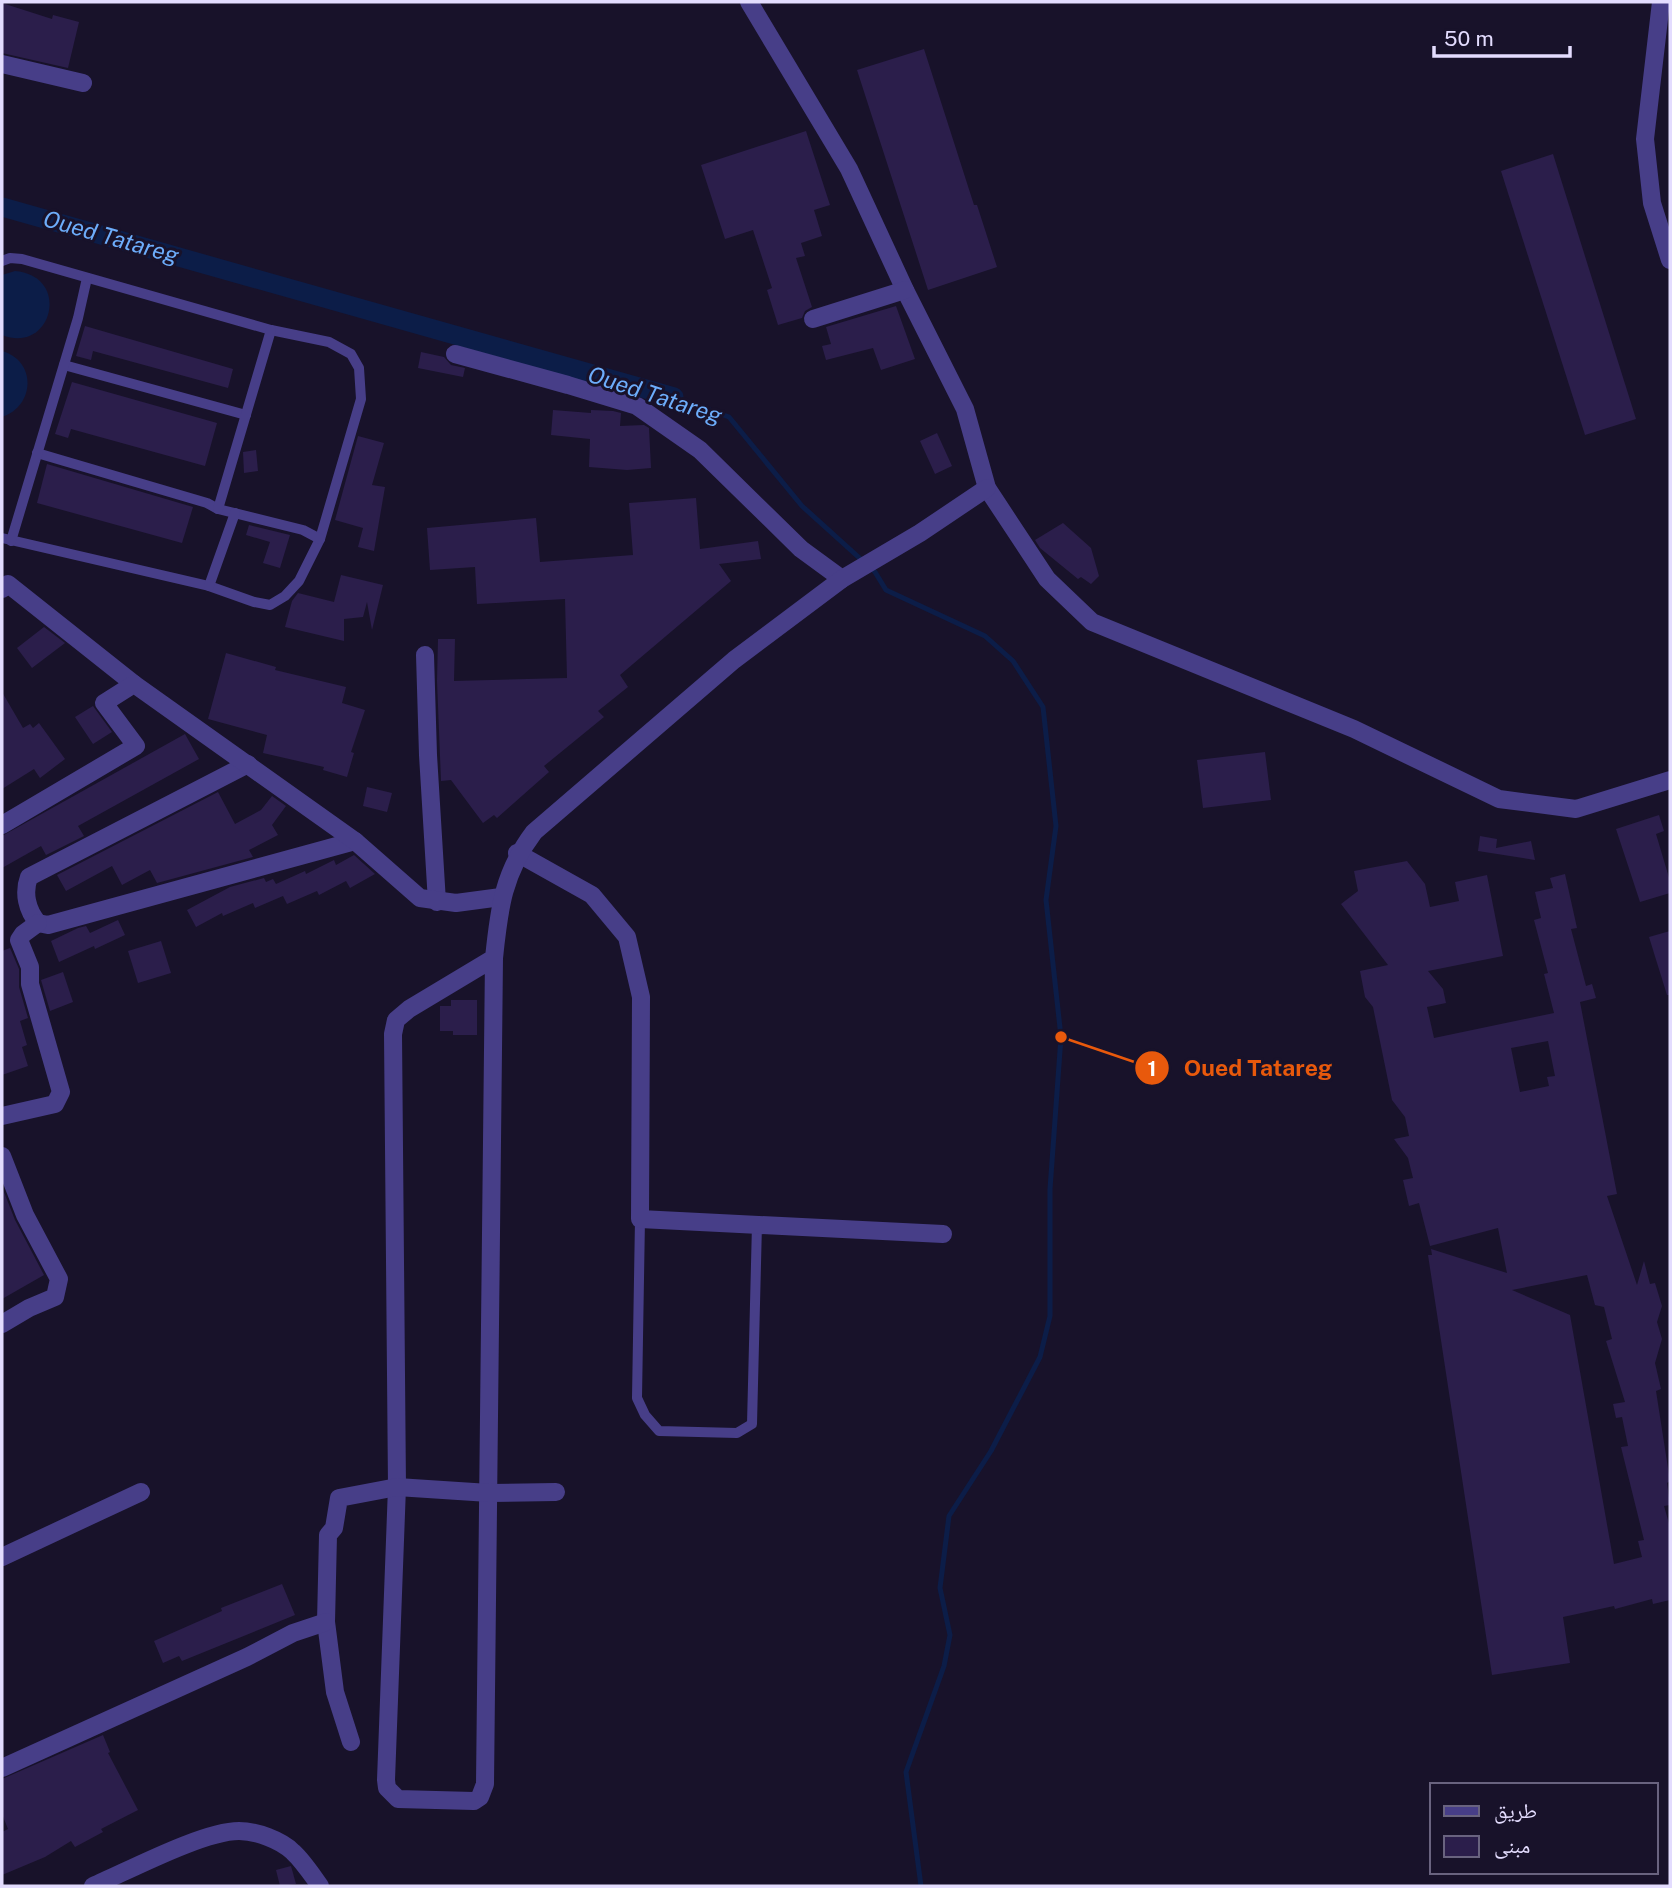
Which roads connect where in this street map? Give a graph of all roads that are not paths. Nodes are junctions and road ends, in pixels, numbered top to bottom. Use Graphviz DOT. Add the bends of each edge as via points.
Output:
graph roads {
  1 [pos="748,2"];
  2 [pos="1661,2"];
  3 [pos="2,64"];
  4 [pos="83,83"];
  5 [pos="1670,260"];
  6 [pos="2,261"];
  7 [pos="88,278"];
  8 [pos="905,290"];
  9 [pos="813,319"];
  10 [pos="271,330"];
  11 [pos="455,354"];
  12 [pos="64,365"];
  13 [pos="246,415"];
  14 [pos="37,453"];
  15 [pos="987,488"];
  16 [pos="218,509"];
  17 [pos="234,513"];
  18 [pos="320,539"];
  19 [pos="6,540"];
  20 [pos="842,579"];
  21 [pos="209,586"];
  22 [pos="2,589"];
  23 [pos="425,654"];
  24 [pos="134,684"];
  25 [pos="248,764"];
  26 [pos="1670,780"];
  27 [pos="2,825"];
  28 [pos="355,841"];
  29 [pos="517,853"];
  30 [pos="501,897"];
  31 [pos="437,902"];
  32 [pos="38,923"];
  33 [pos="494,958"];
  34 [pos="2,1116"];
  35 [pos="2,1156"];
  36 [pos="640,1219"];
  37 [pos="757,1224"];
  38 [pos="943,1234"];
  39 [pos="2,1324"];
  40 [pos="397,1487"];
  41 [pos="141,1492"];
  42 [pos="555,1492"];
  43 [pos="489,1493"];
  44 [pos="2,1557"];
  45 [pos="326,1622"];
  46 [pos="351,1742"];
  47 [pos="2,1768"];
  48 [pos="93,1886"];
  49 [pos="320,1886"];
  1 -- 8 [label="street" via="849,169"];
  2 -- 5 [label="street" via="1645,139 1652,203"];
  3 -- 4 [label="street"];
  6 -- 7 [label="lane" via="22,259"];
  7 -- 10 [label="lane"];
  7 -- 12 [label="lane"];
  8 -- 9 [label="street"];
  8 -- 15 [label="street" via="965,409"];
  10 -- 13 [label="lane"];
  10 -- 18 [label="lane" via="329,342 351,354 359,368 361,399"];
  11 -- 20 [label="street" via="637,407 700,450 801,549"];
  12 -- 13 [label="lane"];
  12 -- 14 [label="lane"];
  13 -- 16 [label="lane"];
  14 -- 16 [label="lane"];
  14 -- 19 [label="lane"];
  15 -- 20 [label="street"];
  15 -- 26 [label="street" via="1047,579 1092,622 1354,729 1499,799 1576,809"];
  16 -- 17 [label="lane"];
  17 -- 18 [label="lane" via="303,530"];
  17 -- 21 [label="lane"];
  18 -- 21 [label="lane" via="299,581 271,605"];
  19 -- 21 [label="lane"];
  20 -- 29 [label="street" via="724,668 534,832"];
  22 -- 24 [label="street" via="8,584"];
  23 -- 31 [label="street"];
  24 -- 25 [label="street"];
  24 -- 27 [label="street" via="104,703 136,746"];
  25 -- 28 [label="street"];
  25 -- 32 [label="street" via="29,877 26,898"];
  28 -- 31 [label="street" via="420,898"];
  28 -- 32 [label="street" via="48,925"];
  29 -- 30 [label="street"];
  29 -- 36 [label="street" via="592,895 628,937 640,997"];
  30 -- 31 [label="street"];
  30 -- 33 [label="street"];
  32 -- 34 [label="street" via="19,940 61,1092 55,1104"];
  33 -- 40 [label="street" via="409,1009 396,1020 393,1034"];
  33 -- 43 [label="street"];
  35 -- 39 [label="street" via="25,1215 59,1279 55,1297"];
  36 -- 37 [label="street"];
  36 -- 37 [label="lane" via="637,1398 659,1432 737,1433 752,1424"];
  37 -- 38 [label="street"];
  40 -- 43 [label="street"];
  40 -- 43 [label="street" via="386,1780 398,1799 474,1801 485,1784"];
  40 -- 45 [label="street" via="339,1498 334,1528 328,1535"];
  41 -- 44 [label="street"];
  42 -- 43 [label="street"];
  45 -- 46 [label="street" via="335,1692"];
  45 -- 47 [label="street" via="293,1633"];
  48 -- 49 [label="street" via="175,1850 238,1831 258,1833 292,1851"];
}
